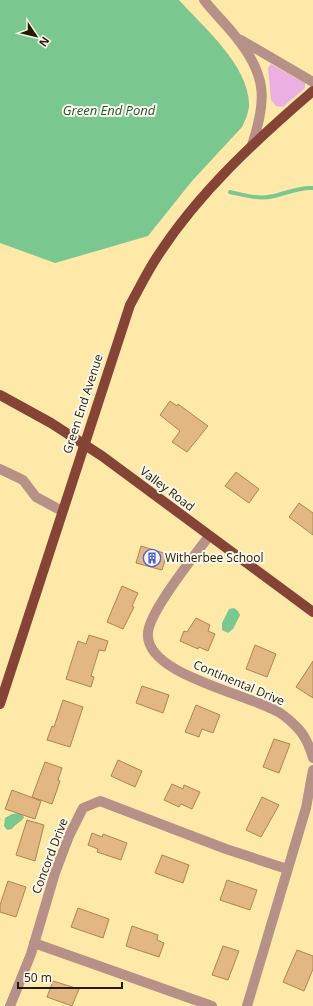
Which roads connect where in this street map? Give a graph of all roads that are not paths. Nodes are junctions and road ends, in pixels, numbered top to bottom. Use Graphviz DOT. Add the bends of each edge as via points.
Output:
graph roads {
  1 [pos="204,0"];
  2 [pos="236,37"];
  3 [pos="313,82"];
  4 [pos="313,91"];
  5 [pos="252,145"];
  6 [pos="0,395"];
  7 [pos="84,445"];
  8 [pos="0,469"];
  9 [pos="62,512"];
  10 [pos="209,536"];
  11 [pos="313,612"];
  12 [pos="2,691"];
  13 [pos="0,704"];
  14 [pos="313,758"];
  15 [pos="313,770"];
  16 [pos="287,869"];
  17 [pos="34,943"];
  18 [pos="10,1006"];
  19 [pos="212,1006"];
  20 [pos="247,1006"];
  1 -- 2 [label="street, Green End Avenue"];
  2 -- 3 [label="street, Green End Avenue"];
  2 -- 5 [label="street, Green End Avenue" via="255,65 261,85 263,103"];
  4 -- 5 [label="main road, Green End Avenue"];
  5 -- 7 [label="main road, Green End Avenue" via="182,223 157,258 130,305"];
  6 -- 7 [label="main road, Valley Road" via="51,423"];
  7 -- 9 [label="main road, Green End Avenue"];
  7 -- 10 [label="main road, Valley Road"];
  8 -- 9 [label="street" via="23,480 36,497"];
  9 -- 12 [label="main road, Green End Avenue"];
  10 -- 11 [label="main road, Valley Road"];
  10 -- 14 [label="street, Continental Drive" via="154,614 148,633 149,644 158,657 180,671 210,686 281,713 308,740"];
  12 -- 13 [label="main road, Green End Avenue"];
  15 -- 16 [label="street" via="306,808"];
  16 -- 17 [label="street, Concord Drive" via="206,842 100,801 83,808 55,873"];
  16 -- 20 [label="street"];
  17 -- 18 [label="street, Concord Drive"];
  17 -- 19 [label="street"];
}
